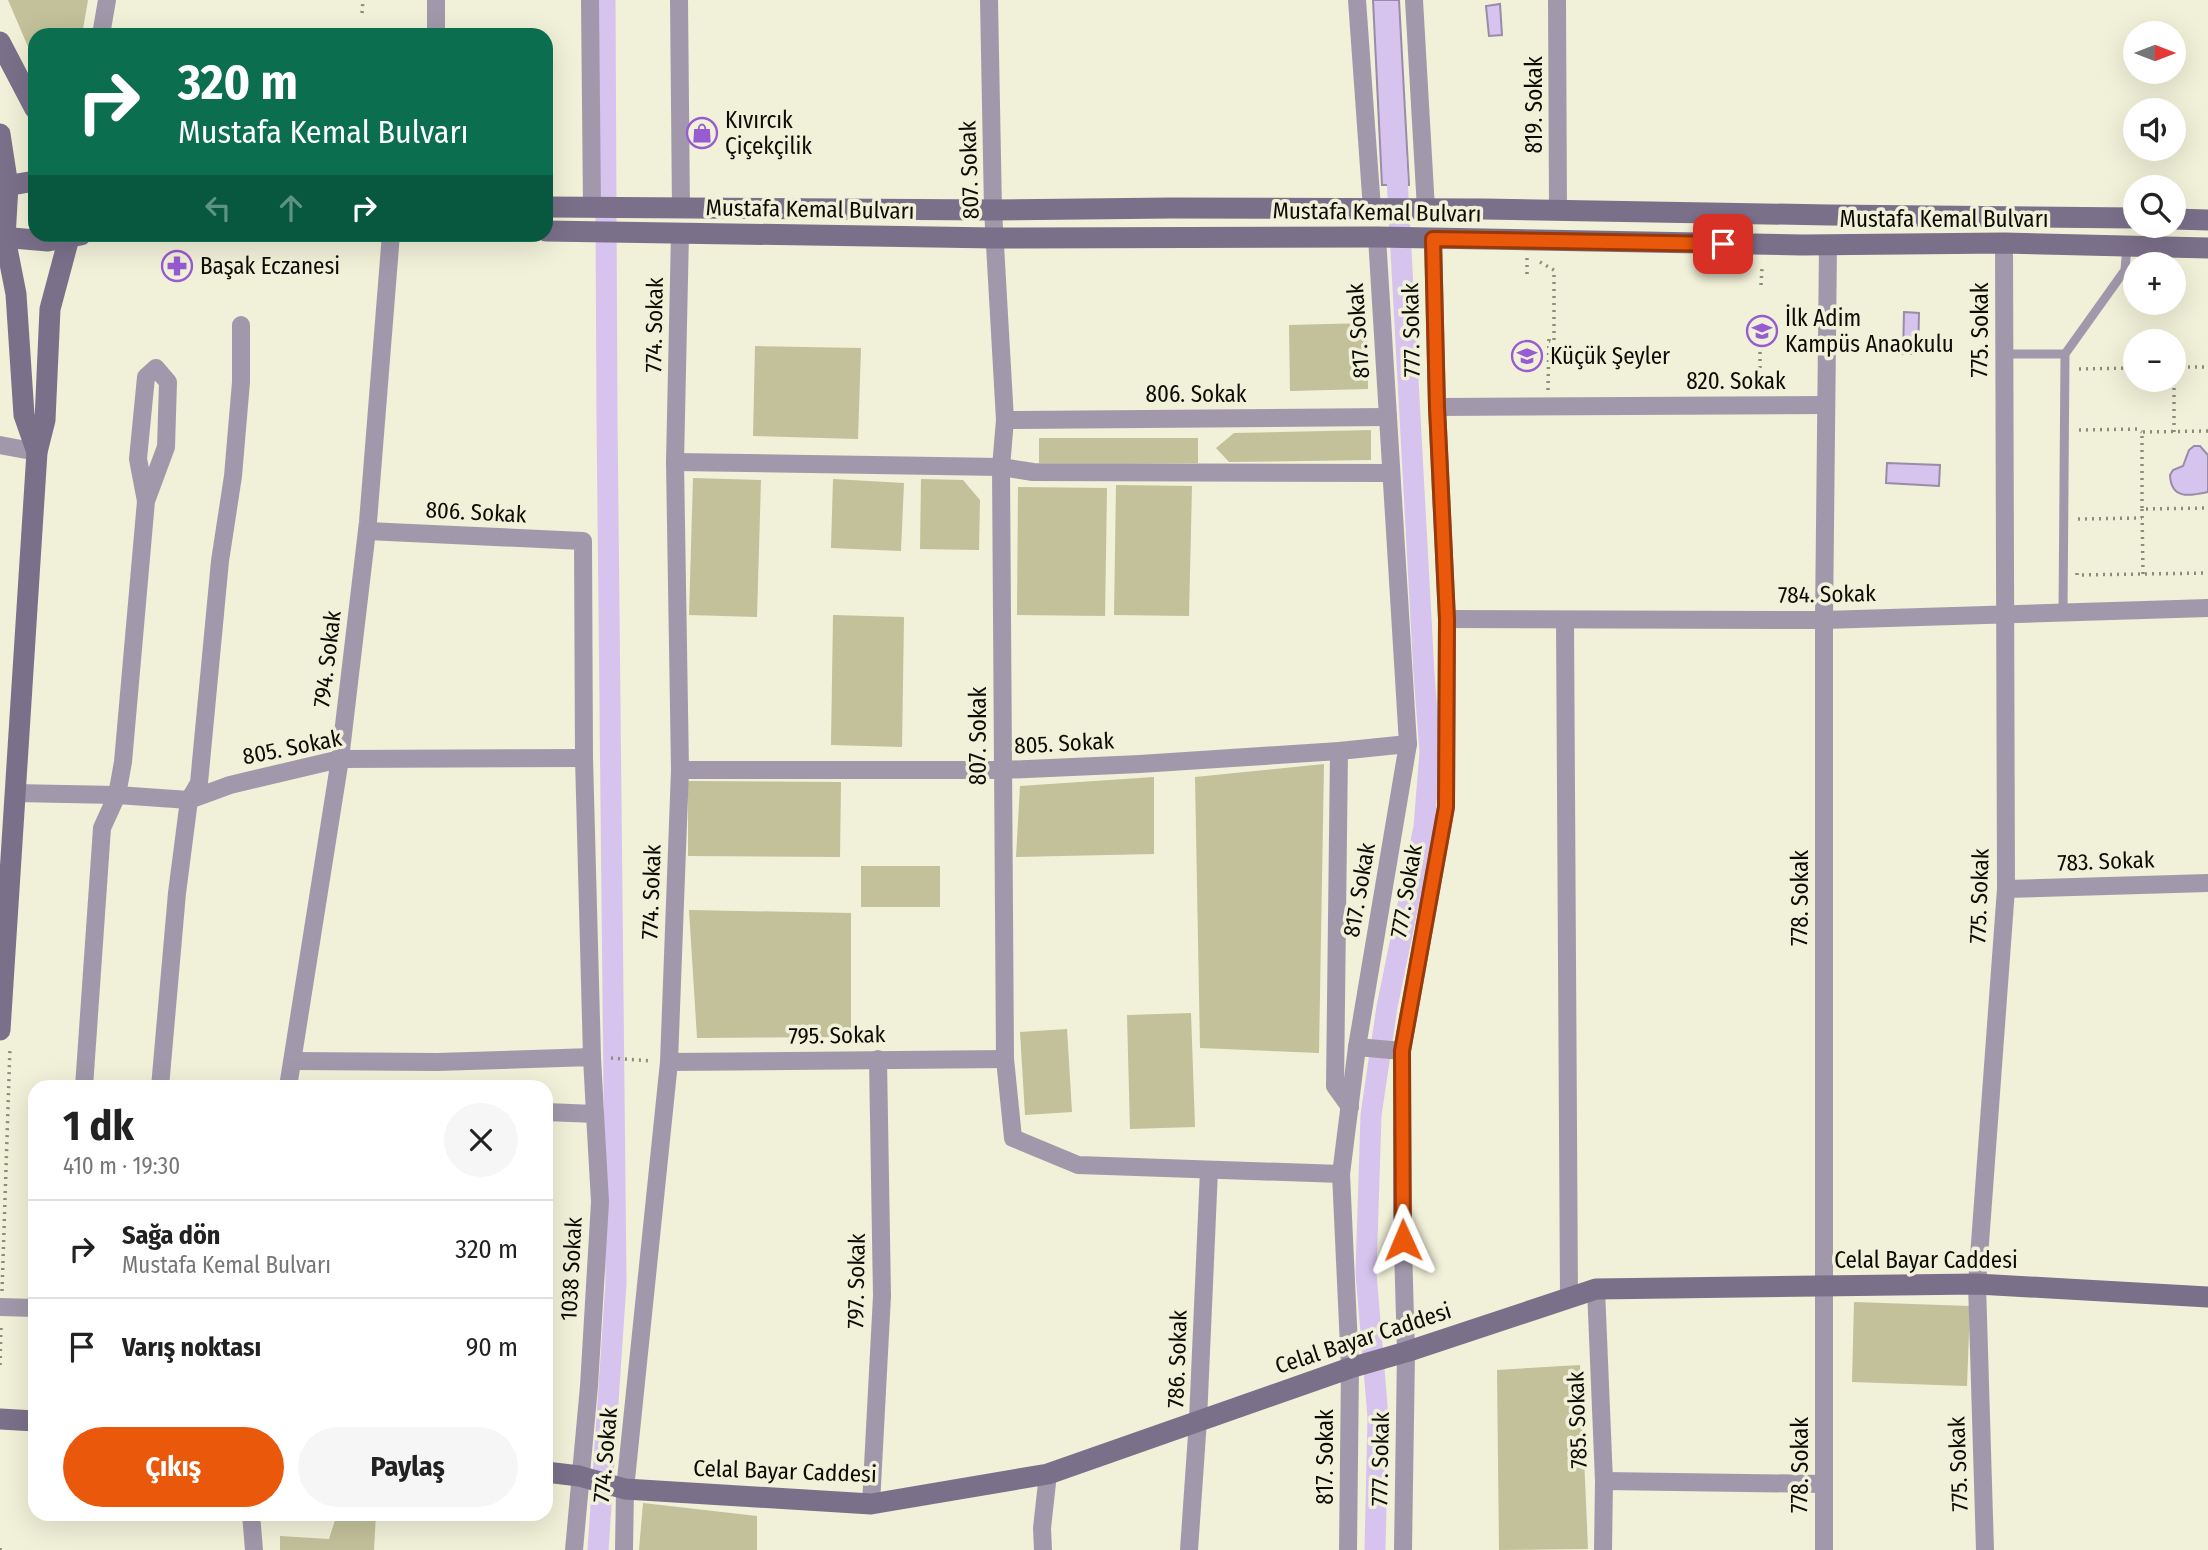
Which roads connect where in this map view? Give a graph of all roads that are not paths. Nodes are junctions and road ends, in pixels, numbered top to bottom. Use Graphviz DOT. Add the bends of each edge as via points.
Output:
graph roads {
  1 [pos="107,0"];
  2 [pos="436,0"];
  3 [pos="590,0"];
  4 [pos="679,0"];
  5 [pos="989,0"];
  6 [pos="1357,0"];
  7 [pos="1414,0"];
  8 [pos="1558,0"];
  9 [pos="102,28"];
  10 [pos="436,28"];
  11 [pos="0,42"];
  12 [pos="28,95"];
  13 [pos="0,134"];
  14 [pos="28,182"];
  15 [pos="4,187"];
  16 [pos="553,207"];
  17 [pos="592,208"];
  18 [pos="681,209"];
  19 [pos="1372,209"];
  20 [pos="1426,209"];
  21 [pos="1558,210"];
  22 [pos="993,211"];
  23 [pos="2123,218"];
  24 [pos="2186,219"];
  25 [pos="2208,220"];
  26 [pos="553,230"];
  27 [pos="680,233"];
  28 [pos="3,237"];
  29 [pos="1377,237"];
  30 [pos="996,238"];
  31 [pos="28,239"];
  32 [pos="1433,239"];
  33 [pos="71,242"];
  34 [pos="390,242"];
  35 [pos="2004,243"];
  36 [pos="1828,246"];
  37 [pos="2127,246"];
  38 [pos="2208,248"];
  39 [pos="241,325"];
  40 [pos="2004,354"];
  41 [pos="2065,354"];
  42 [pos="1825,405"];
  43 [pos="1437,407"];
  44 [pos="1388,417"];
  45 [pos="1005,421"];
  46 [pos="0,445"];
  47 [pos="37,453"];
  48 [pos="675,462"];
  49 [pos="1001,467"];
  50 [pos="1391,473"];
  51 [pos="146,501"];
  52 [pos="367,531"];
  53 [pos="583,541"];
  54 [pos="2208,608"];
  55 [pos="2063,613"];
  56 [pos="2005,614"];
  57 [pos="1447,619"];
  58 [pos="1565,620"];
  59 [pos="1824,620"];
  60 [pos="1408,744"];
  61 [pos="1339,751"];
  62 [pos="584,758"];
  63 [pos="340,759"];
  64 [pos="680,770"];
  65 [pos="1002,770"];
  66 [pos="13,793"];
  67 [pos="117,795"];
  68 [pos="189,800"];
  69 [pos="2208,883"];
  70 [pos="2007,889"];
  71 [pos="0,1030"];
  72 [pos="1357,1047"];
  73 [pos="1402,1051"];
  74 [pos="599,1057"];
  75 [pos="878,1059"];
  76 [pos="1005,1059"];
  77 [pos="293,1060"];
  78 [pos="664,1062"];
  79 [pos="84,1080"];
  80 [pos="161,1080"];
  81 [pos="289,1080"];
  82 [pos="1350,1107"];
  83 [pos="553,1112"];
  84 [pos="595,1114"];
  85 [pos="1209,1170"];
  86 [pos="1341,1174"];
  87 [pos="1978,1284"];
  88 [pos="1825,1286"];
  89 [pos="1596,1289"];
  90 [pos="2208,1297"];
  91 [pos="1569,1298"];
  92 [pos="0,1307"];
  93 [pos="28,1308"];
  94 [pos="1406,1352"];
  95 [pos="1350,1368"];
  96 [pos="0,1419"];
  97 [pos="1198,1420"];
  98 [pos="28,1421"];
  99 [pos="553,1473"];
  100 [pos="1048,1474"];
  101 [pos="579,1476"];
  102 [pos="1604,1481"];
  103 [pos="1824,1485"];
  104 [pos="625,1489"];
  105 [pos="871,1504"];
  106 [pos="252,1521"];
  107 [pos="254,1550"];
  108 [pos="573,1550"];
  109 [pos="624,1550"];
  110 [pos="1043,1550"];
  111 [pos="1189,1550"];
  112 [pos="1349,1550"];
  113 [pos="1403,1550"];
  114 [pos="1603,1550"];
  115 [pos="1824,1550"];
  116 [pos="1985,1550"];
  1 -- 9 [label="street"];
  2 -- 10 [label="street"];
  3 -- 17 [label="street"];
  4 -- 18 [label="street"];
  5 -- 22 [label="street, 807. Sokak"];
  6 -- 19 [label="street"];
  7 -- 20 [label="street"];
  8 -- 21 [label="street, 819. Sokak"];
  11 -- 12 [label="main road"];
  13 -- 15 [label="main road"];
  14 -- 15 [label="main road"];
  15 -- 28 [label="main road"];
  16 -- 17 [label="main road, Mustafa Kemal Bulvarı"];
  17 -- 18 [label="main road, Mustafa Kemal Bulvarı"];
  18 -- 22 [label="main road, Mustafa Kemal Bulvarı"];
  19 -- 20 [label="main road, Mustafa Kemal Bulvarı"];
  19 -- 22 [label="main road, Mustafa Kemal Bulvarı"];
  20 -- 21 [label="main road, Mustafa Kemal Bulvarı"];
  21 -- 23 [label="main road, Mustafa Kemal Bulvarı"];
  22 -- 30 [label="street, 807. Sokak"];
  24 -- 25 [label="main road"];
  26 -- 27 [label="main road, Mustafa Kemal Bulvarı"];
  27 -- 30 [label="main road, Mustafa Kemal Bulvarı"];
  27 -- 48 [label="street, 774. Sokak"];
  28 -- 31 [label="main road"];
  28 -- 47 [label="main road" via="16,294 24,415"];
  29 -- 30 [label="main road, Mustafa Kemal Bulvarı"];
  29 -- 32 [label="main road, Mustafa Kemal Bulvarı"];
  29 -- 44 [label="street, 817. Sokak"];
  30 -- 45 [label="street, 807. Sokak"];
  32 -- 36 [label="main road, Mustafa Kemal Bulvarı"];
  32 -- 43 [label="street, 777. Sokak"];
  33 -- 47 [label="main road" via="50,309 45,420"];
  34 -- 52 [label="street, 794. Sokak"];
  35 -- 36 [label="main road, Mustafa Kemal Bulvarı"];
  35 -- 37 [label="main road, Mustafa Kemal Bulvarı"];
  35 -- 40 [label="street, 775. Sokak"];
  36 -- 42 [label="street, 778. Sokak"];
  37 -- 38 [label="main road, Mustafa Kemal Bulvarı"];
  37 -- 41 [label="lane" via="2125,270"];
  39 -- 68 [label="street" via="233,475 199,783"];
  40 -- 41 [label="lane"];
  40 -- 56 [label="street, 775. Sokak"];
  41 -- 55 [label="lane"];
  42 -- 43 [label="street, 820. Sokak"];
  42 -- 59 [label="street, 778. Sokak"];
  43 -- 57 [label="street, 777. Sokak"];
  44 -- 45 [label="street, 806. Sokak"];
  44 -- 50 [label="street, 817. Sokak"];
  45 -- 49 [label="street, 807. Sokak"];
  46 -- 47 [label="street"];
  47 -- 66 [label="main road"];
  48 -- 49 [label="street"];
  48 -- 64 [label="street, 774. Sokak"];
  49 -- 50 [label="street" via="1033,472"];
  49 -- 65 [label="street, 807. Sokak"];
  50 -- 60 [label="street, 817. Sokak"];
  51 -- 51 [label="street" via="166,447 168,382 156,368 146,377 138,459"];
  51 -- 67 [label="street"];
  52 -- 53 [label="street, 806. Sokak"];
  52 -- 63 [label="street, 794. Sokak"];
  53 -- 62 [label="street, 1038 Sokak"];
  54 -- 55 [label="street, 784. Sokak"];
  55 -- 56 [label="street, 784. Sokak"];
  56 -- 59 [label="street, 784. Sokak"];
  56 -- 70 [label="street, 775. Sokak"];
  57 -- 58 [label="street, 784. Sokak"];
  57 -- 73 [label="street, 777. Sokak" via="1446,807"];
  58 -- 59 [label="street, 784. Sokak"];
  58 -- 91 [label="street"];
  59 -- 88 [label="street, 778. Sokak"];
  60 -- 61 [label="street, 805. Sokak"];
  60 -- 72 [label="street, 817. Sokak"];
  61 -- 65 [label="street, 805. Sokak"];
  61 -- 82 [label="street" via="1335,1086"];
  62 -- 63 [label="street, 805. Sokak"];
  62 -- 74 [label="street, 1038 Sokak"];
  63 -- 68 [label="street, 805. Sokak" via="230,785"];
  63 -- 77 [label="street, 794. Sokak"];
  64 -- 65 [label="street, 805. Sokak"];
  64 -- 78 [label="street, 774. Sokak"];
  65 -- 76 [label="street, 807. Sokak"];
  66 -- 67 [label="street, 805. Sokak"];
  66 -- 71 [label="main road"];
  67 -- 68 [label="street, 805. Sokak"];
  67 -- 79 [label="street" via="102,828"];
  68 -- 80 [label="street"];
  69 -- 70 [label="street, 783. Sokak"];
  70 -- 87 [label="street, 775. Sokak"];
  72 -- 73 [label="street"];
  72 -- 82 [label="street, 817. Sokak"];
  73 -- 94 [label="street, 777. Sokak"];
  74 -- 77 [label="street"];
  74 -- 84 [label="street, 1038 Sokak"];
  75 -- 76 [label="street, 795. Sokak"];
  75 -- 78 [label="street, 795. Sokak"];
  75 -- 105 [label="street, 797. Sokak" via="882,1296"];
  76 -- 85 [label="street, 807. Sokak" via="1013,1138 1078,1165"];
  77 -- 81 [label="street, 794. Sokak"];
  78 -- 104 [label="street, 774. Sokak"];
  82 -- 86 [label="street, 817. Sokak"];
  83 -- 84 [label="street"];
  84 -- 101 [label="street, 1038 Sokak" via="600,1202"];
  85 -- 86 [label="street, 807. Sokak"];
  85 -- 97 [label="street, 786. Sokak"];
  86 -- 95 [label="street, 817. Sokak"];
  87 -- 88 [label="main road, Celal Bayar Caddesi"];
  87 -- 90 [label="main road, Celal Bayar Caddesi"];
  87 -- 116 [label="street, 775. Sokak"];
  88 -- 89 [label="main road, Celal Bayar Caddesi"];
  88 -- 103 [label="street, 778. Sokak"];
  89 -- 91 [label="main road, Celal Bayar Caddesi"];
  89 -- 102 [label="street, 785. Sokak"];
  91 -- 94 [label="main road, Celal Bayar Caddesi"];
  92 -- 93 [label="street"];
  94 -- 95 [label="main road, Celal Bayar Caddesi"];
  94 -- 113 [label="street, 777. Sokak"];
  95 -- 97 [label="main road, Celal Bayar Caddesi"];
  95 -- 112 [label="street, 817. Sokak"];
  96 -- 98 [label="main road"];
  97 -- 100 [label="main road, Celal Bayar Caddesi"];
  97 -- 111 [label="street, 786. Sokak"];
  99 -- 101 [label="main road, Celal Bayar Caddesi"];
  100 -- 105 [label="main road, Celal Bayar Caddesi"];
  100 -- 110 [label="street"];
  101 -- 104 [label="main road, Celal Bayar Caddesi"];
  101 -- 108 [label="street, 1038 Sokak"];
  102 -- 103 [label="street"];
  102 -- 114 [label="street, 785. Sokak"];
  103 -- 115 [label="street, 778. Sokak"];
  104 -- 105 [label="main road, Celal Bayar Caddesi"];
  104 -- 109 [label="street, 774. Sokak"];
  106 -- 107 [label="street"];
}
